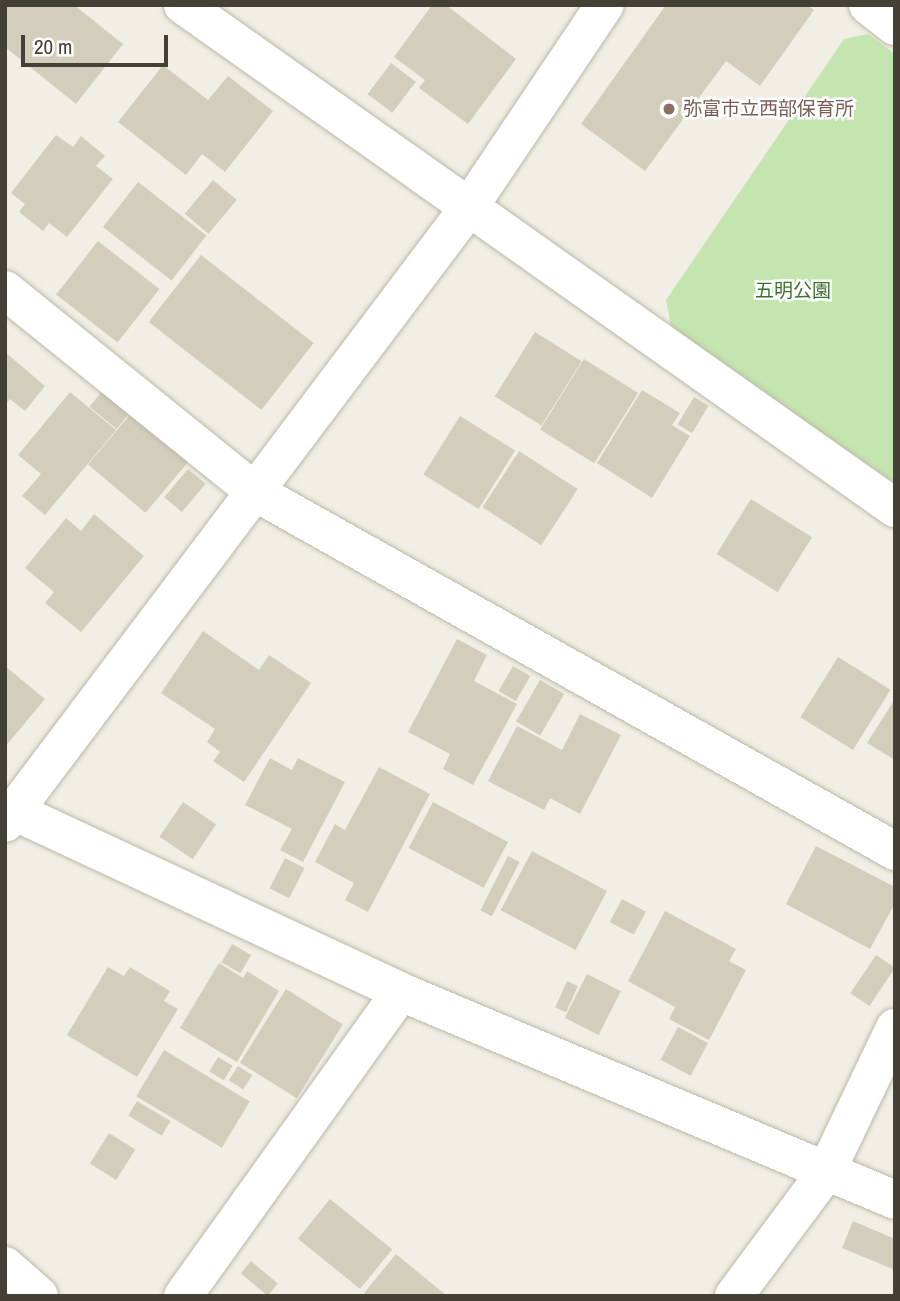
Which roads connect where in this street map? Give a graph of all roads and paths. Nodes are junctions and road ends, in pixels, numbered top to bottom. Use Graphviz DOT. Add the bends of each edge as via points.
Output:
graph roads {
  1 [pos="183,5"];
  2 [pos="605,5"];
  3 [pos="868,5"];
  4 [pos="895,26"];
  5 [pos="467,210"];
  6 [pos="5,290"];
  7 [pos="255,492"];
  8 [pos="895,508"];
  9 [pos="8,815"];
  10 [pos="895,852"];
  11 [pos="401,992"];
  12 [pos="895,1028"];
  13 [pos="825,1172"];
  14 [pos="895,1200"];
  15 [pos="5,1266"];
  16 [pos="39,1296"];
  17 [pos="183,1296"];
  18 [pos="734,1296"];
  1 -- 5 [label="street"];
  2 -- 5 [label="street"];
  3 -- 4 [label="street"];
  5 -- 7 [label="street"];
  5 -- 8 [label="street"];
  6 -- 7 [label="street"];
  7 -- 9 [label="street"];
  7 -- 10 [label="street"];
  9 -- 11 [label="street"];
  11 -- 13 [label="street"];
  11 -- 17 [label="street"];
  12 -- 13 [label="street"];
  13 -- 14 [label="street"];
  13 -- 18 [label="street"];
  15 -- 16 [label="street"];
}
